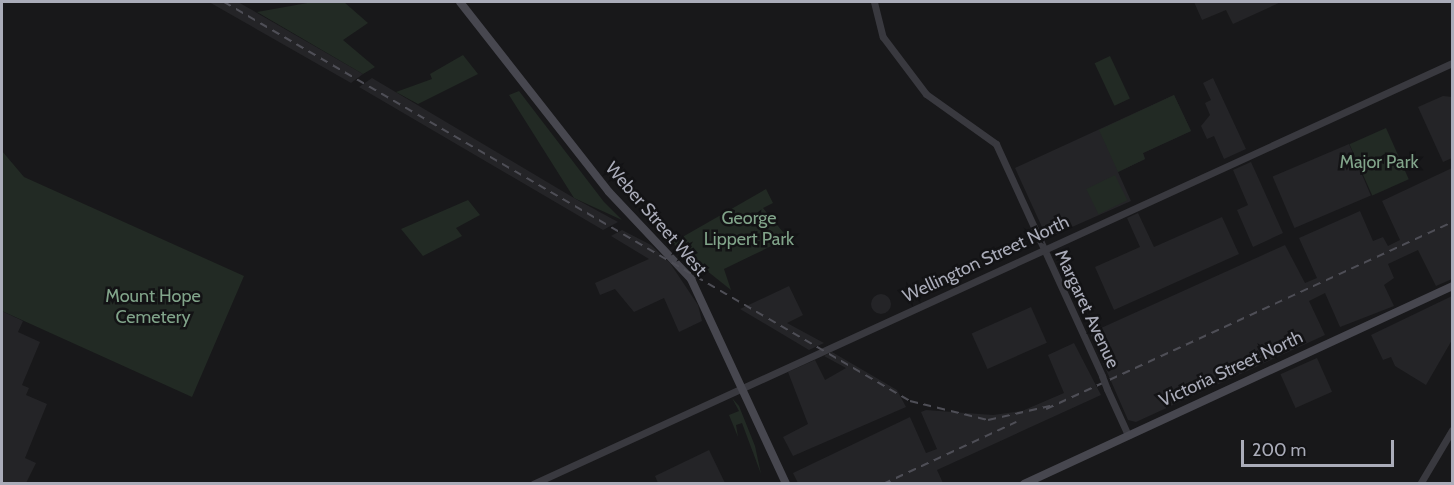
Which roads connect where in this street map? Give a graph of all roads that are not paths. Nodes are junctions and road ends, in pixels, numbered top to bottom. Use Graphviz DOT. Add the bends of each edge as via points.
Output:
graph roads {
  1 [pos="460,2"];
  2 [pos="873,2"];
  3 [pos="1452,63"];
  4 [pos="1043,249"];
  5 [pos="1452,286"];
  6 [pos="743,387"];
  7 [pos="1452,430"];
  8 [pos="1128,435"];
  9 [pos="533,483"];
  10 [pos="786,483"];
  11 [pos="1024,483"];
  12 [pos="1420,483"];
  1 -- 6 [label="main road, Weber Street West" via="609,192 691,279"];
  2 -- 4 [label="street, Margaret Avenue" via="883,37 926,94 996,144"];
  3 -- 4 [label="street, Wellington Street North"];
  4 -- 6 [label="street, Wellington Street North"];
  4 -- 8 [label="street, Margaret Avenue, bridge"];
  5 -- 8 [label="main road, Victoria Street North"];
  6 -- 9 [label="street, Wellington Street North"];
  6 -- 10 [label="main road, Weber Street West"];
  7 -- 12 [label="street"];
  8 -- 11 [label="main road, Victoria Street North"];
}
